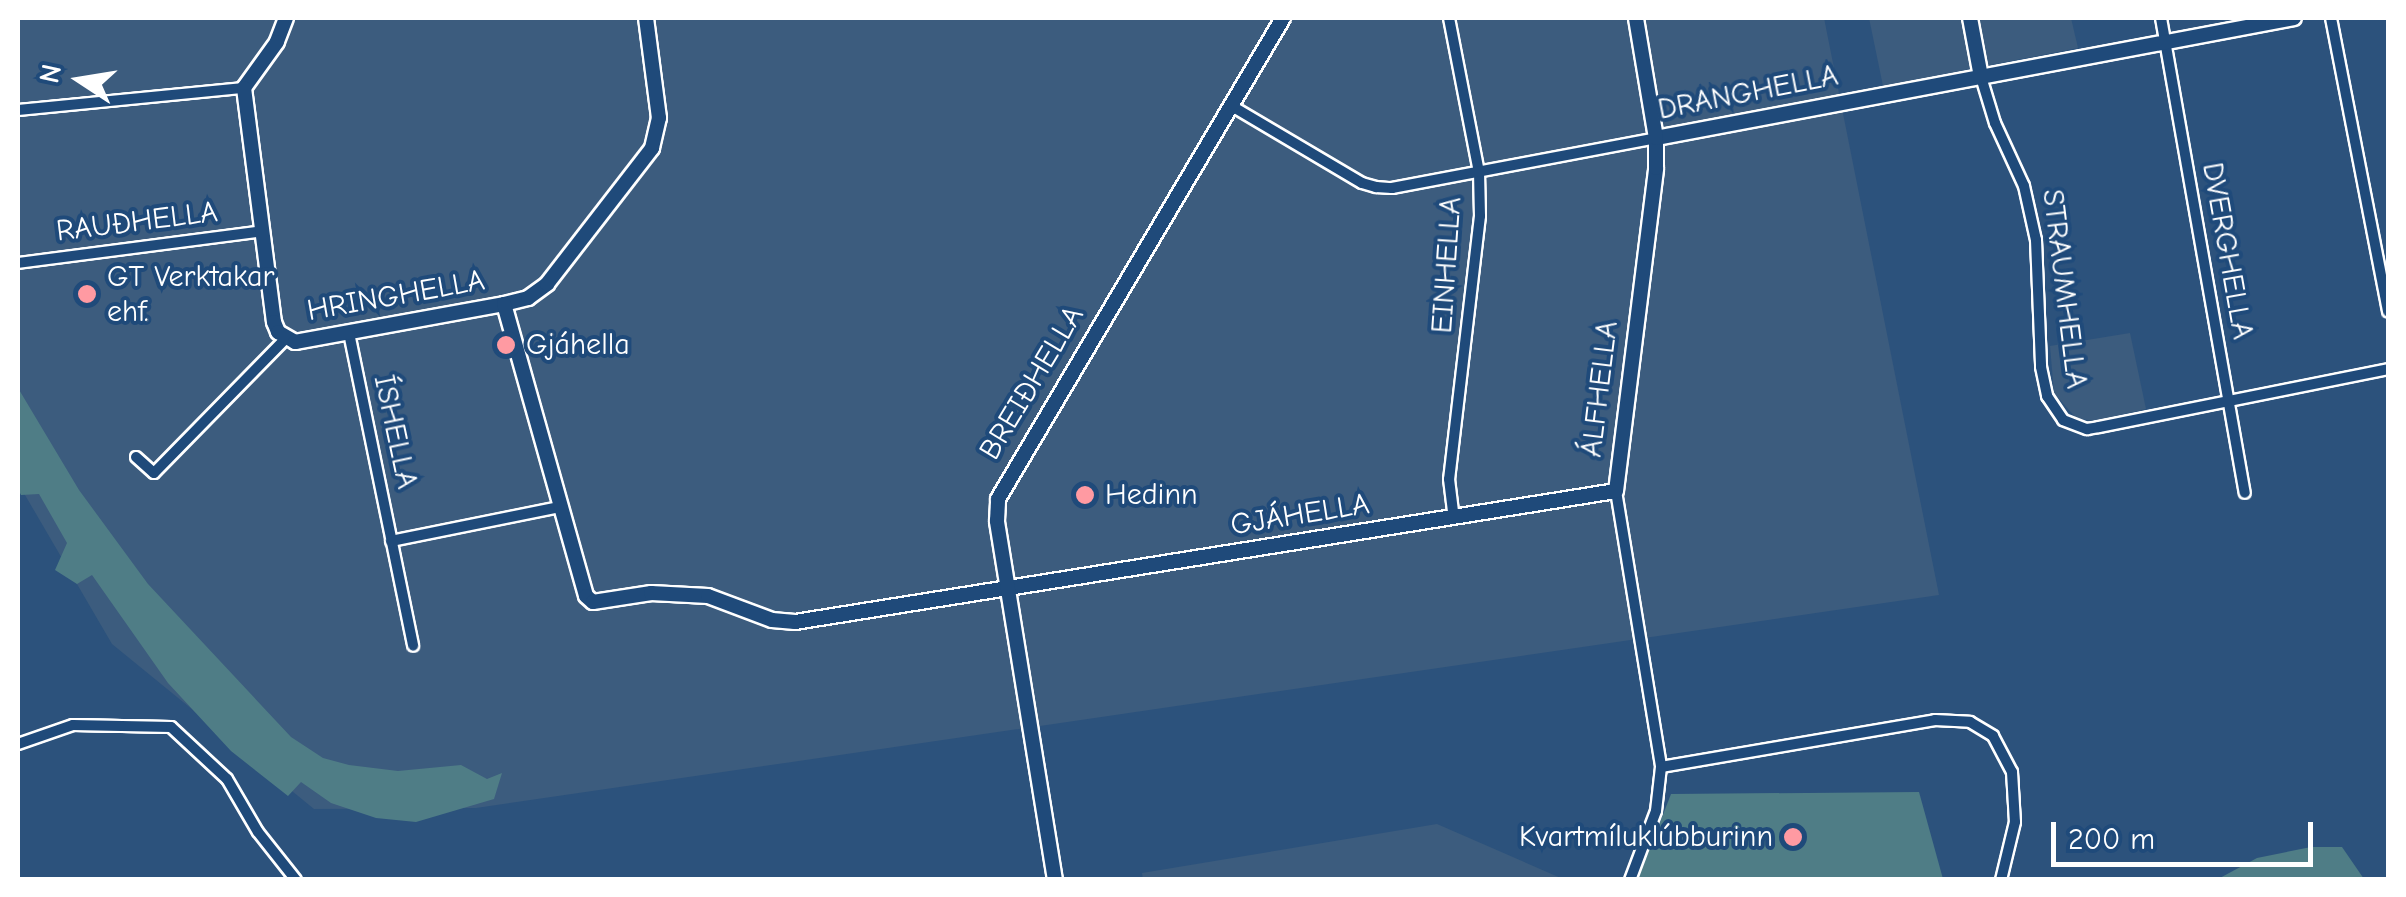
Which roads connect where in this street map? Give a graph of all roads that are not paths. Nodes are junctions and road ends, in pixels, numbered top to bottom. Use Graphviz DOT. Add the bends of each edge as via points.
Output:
graph roads {
  1 [pos="286,18"];
  2 [pos="646,18"];
  3 [pos="1283,18"];
  4 [pos="1449,18"];
  5 [pos="1636,18"];
  6 [pos="1970,18"];
  7 [pos="2161,18"];
  8 [pos="2294,18"];
  9 [pos="2331,18"];
  10 [pos="2165,42"];
  11 [pos="1981,77"];
  12 [pos="244,88"];
  13 [pos="1230,106"];
  14 [pos="18,110"];
  15 [pos="1656,138"];
  16 [pos="1479,172"];
  17 [pos="263,231"];
  18 [pos="18,263"];
  19 [pos="504,304"];
  20 [pos="2388,312"];
  21 [pos="349,333"];
  22 [pos="286,338"];
  23 [pos="2388,369"];
  24 [pos="2228,400"];
  25 [pos="136,457"];
  26 [pos="1616,491"];
  27 [pos="2245,493"];
  28 [pos="560,506"];
  29 [pos="1454,518"];
  30 [pos="392,541"];
  31 [pos="1011,590"];
  32 [pos="413,646"];
  33 [pos="18,744"];
  34 [pos="1662,767"];
  35 [pos="296,880"];
  36 [pos="1055,880"];
  37 [pos="1630,880"];
  38 [pos="2001,880"];
  1 -- 12 [label="street"];
  2 -- 19 [label="street, HRINGHELLA" via="659,118 652,148 547,284"];
  3 -- 13 [label="street, BREIÐHELLA"];
  4 -- 16 [label="street, EINHELLA"];
  5 -- 15 [label="street, ÁLFHELLA"];
  6 -- 11 [label="street, STRAUMHELLA"];
  7 -- 10 [label="street, DVERGHELLA"];
  8 -- 10 [label="street, DRANGHELLA"];
  9 -- 20 [label="street"];
  10 -- 11 [label="street, DRANGHELLA"];
  10 -- 24 [label="street, DVERGHELLA"];
  11 -- 15 [label="street, DRANGHELLA"];
  11 -- 24 [label="street, STRAUMHELLA" via="2024,186 2036,240 2038,346 2057,414 2094,428"];
  12 -- 14 [label="street"];
  12 -- 17 [label="street, HRINGHELLA"];
  13 -- 16 [label="street, DRANGHELLA" via="1362,184 1392,188"];
  13 -- 31 [label="street, BREIÐHELLA" via="1005,482 998,521"];
  15 -- 16 [label="street, DRANGHELLA"];
  15 -- 26 [label="street, ÁLFHELLA"];
  16 -- 29 [label="street, EINHELLA" via="1480,239 1450,478"];
  17 -- 18 [label="street, RAUÐHELLA"];
  17 -- 22 [label="street, HRINGHELLA" via="274,322"];
  19 -- 21 [label="street, HRINGHELLA"];
  19 -- 28 [label="street, GJÁHELLA"];
  21 -- 22 [label="street, HRINGHELLA" via="306,342"];
  21 -- 30 [label="street, ÍSHELLA"];
  22 -- 25 [label="street" via="154,473"];
  23 -- 24 [label="street, STRAUMHELLA"];
  24 -- 27 [label="street, DVERGHELLA"];
  26 -- 29 [label="street, GJÁHELLA"];
  26 -- 34 [label="street, ÁLFHELLA"];
  28 -- 30 [label="street"];
  28 -- 31 [label="street, GJÁHELLA" via="593,602 651,593 708,596 795,622"];
  29 -- 31 [label="street, GJÁHELLA"];
  30 -- 32 [label="street, ÍSHELLA"];
  31 -- 36 [label="street, BREIÐHELLA"];
  33 -- 35 [label="street" via="73,725 171,726 227,779"];
  34 -- 37 [label="street, ÁLFHELLA" via="1656,811"];
  34 -- 38 [label="street" via="1935,720 1970,722 1993,736 2012,772 2015,822"];
}
